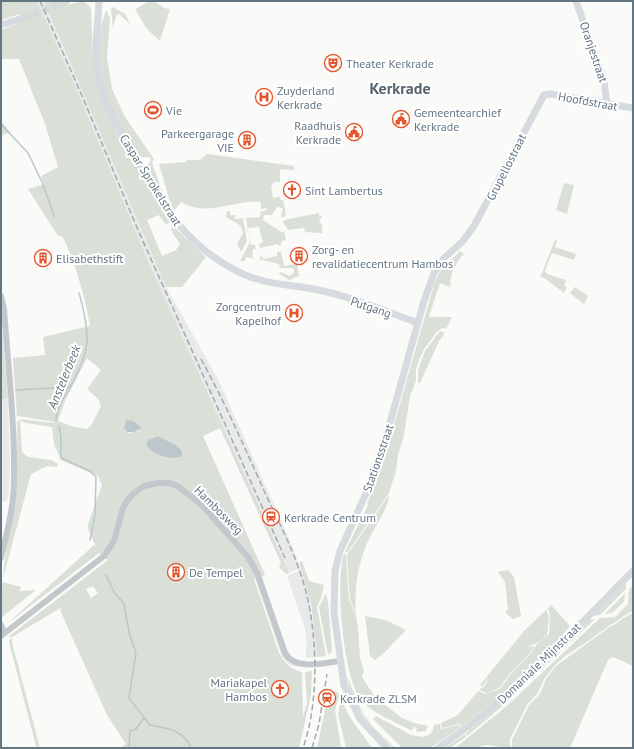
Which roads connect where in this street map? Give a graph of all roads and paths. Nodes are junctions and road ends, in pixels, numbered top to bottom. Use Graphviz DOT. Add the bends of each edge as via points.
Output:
graph roads {
  1 [pos="99,1"];
  2 [pos="103,1"];
  3 [pos="576,1"];
  4 [pos="23,18"];
  5 [pos="1,25"];
  6 [pos="544,95"];
  7 [pos="607,104"];
  8 [pos="633,108"];
  9 [pos="466,237"];
  10 [pos="324,291"];
  11 [pos="1,296"];
  12 [pos="418,323"];
  13 [pos="1,558"];
  14 [pos="633,571"];
  15 [pos="1,625"];
  16 [pos="3,634"];
  17 [pos="340,661"];
  18 [pos="387,748"];
  19 [pos="438,748"];
  1 -- 2 [label="main road"];
  1 -- 10 [label="main road, Caspar Sprokelstraat" via="97,70 104,99 123,137 172,218 208,253 242,273 283,286"];
  3 -- 7 [label="main road, Oranjestraat" via="604,80"];
  4 -- 5 [label="main road"];
  6 -- 7 [label="main road, Hoofdstraat"];
  6 -- 9 [label="main road, Grupellostraat" via="481,214"];
  7 -- 8 [label="main road, Hoofdstraat"];
  9 -- 12 [label="main road, Stationsstraat" via="438,265"];
  10 -- 12 [label="main road, Putgang"];
  11 -- 13 [label="street" via="4,309 14,481"];
  12 -- 17 [label="main road, Stationsstraat" via="377,469 336,565 334,606"];
  14 -- 19 [label="main road, Domaniale Mijnstraat" via="508,694 488,712"];
  15 -- 16 [label="street"];
  16 -- 17 [label="street, Hambosweg" via="104,556 116,537 127,500 144,486 162,483 179,487 202,505 244,551 258,575 285,653 290,660 303,665"];
  17 -- 18 [label="main road, Stationsstraat" via="346,689 354,709 366,727"];
}
